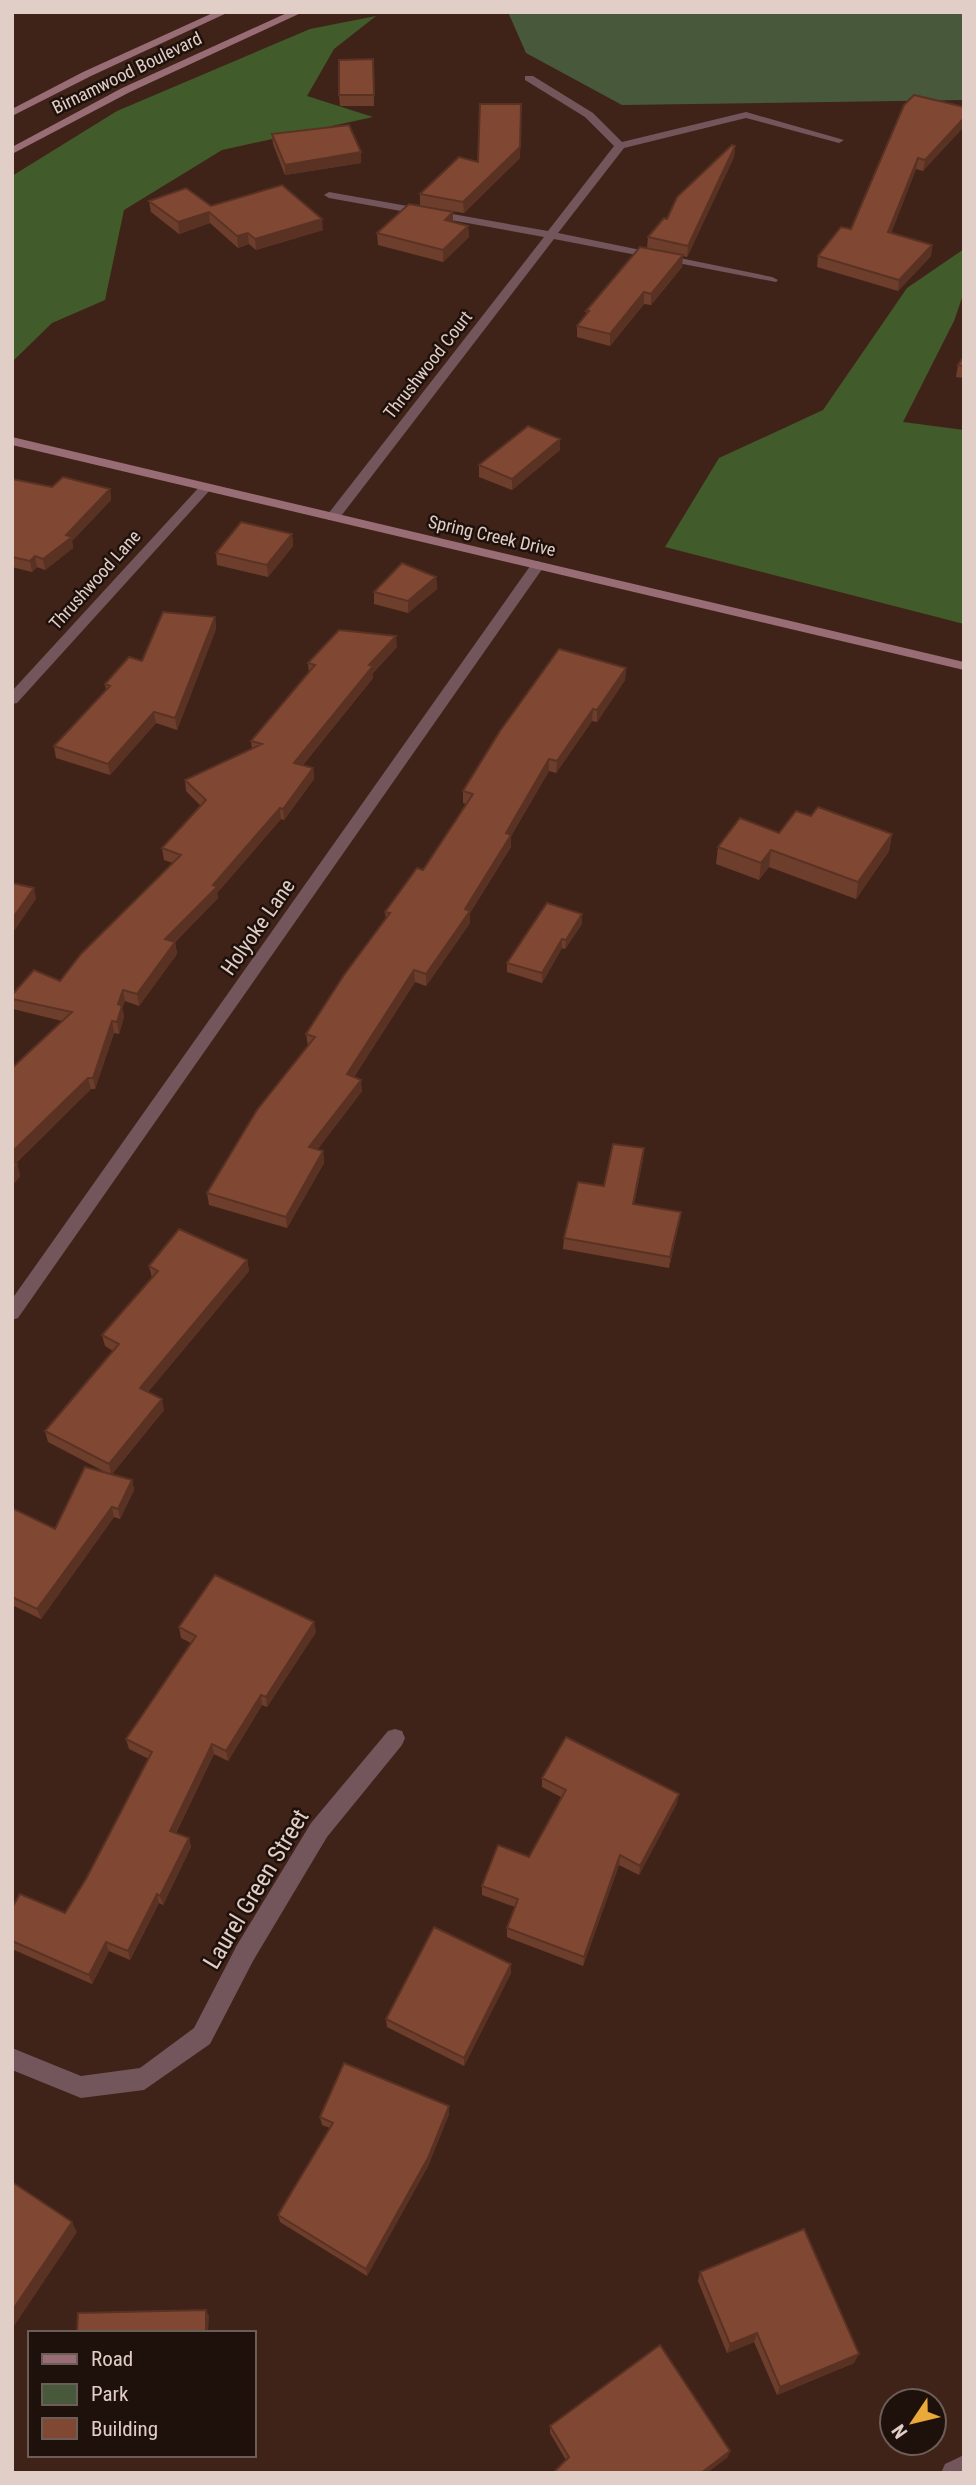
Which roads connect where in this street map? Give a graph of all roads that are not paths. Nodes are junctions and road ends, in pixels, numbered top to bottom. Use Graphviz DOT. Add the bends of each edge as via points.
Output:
graph roads {
  1 [pos="224,12"];
  2 [pos="298,12"];
  3 [pos="529,78"];
  4 [pos="12,113"];
  5 [pos="839,140"];
  6 [pos="620,146"];
  7 [pos="12,152"];
  8 [pos="329,195"];
  9 [pos="550,235"];
  10 [pos="772,280"];
  11 [pos="12,441"];
  12 [pos="206,487"];
  13 [pos="333,516"];
  14 [pos="538,565"];
  15 [pos="964,666"];
  16 [pos="12,700"];
  17 [pos="12,1313"];
  18 [pos="396,1738"];
  19 [pos="12,2059"];
  20 [pos="964,2468"];
  21 [pos="954,2473"];
  1 -- 4 [label="street, Birnamwood Boulevard"];
  2 -- 7 [label="street, Birnamwood Boulevard" via="126,90"];
  3 -- 6 [label="street" via="589,115"];
  5 -- 6 [label="street" via="746,115"];
  6 -- 9 [label="street, Thrushwood Court"];
  8 -- 9 [label="street"];
  9 -- 10 [label="street"];
  9 -- 13 [label="street, Thrushwood Court"];
  11 -- 12 [label="street, Spring Creek Drive"];
  12 -- 13 [label="street, Spring Creek Drive"];
  12 -- 16 [label="street, Thrushwood Lane"];
  13 -- 14 [label="street, Spring Creek Drive"];
  14 -- 15 [label="street, Spring Creek Drive"];
  14 -- 17 [label="street, Holyoke Lane"];
  18 -- 19 [label="street, Laurel Green Street" via="319,1830 245,1953 202,2036 144,2079 81,2087"];
  20 -- 21 [label="street"];
}
